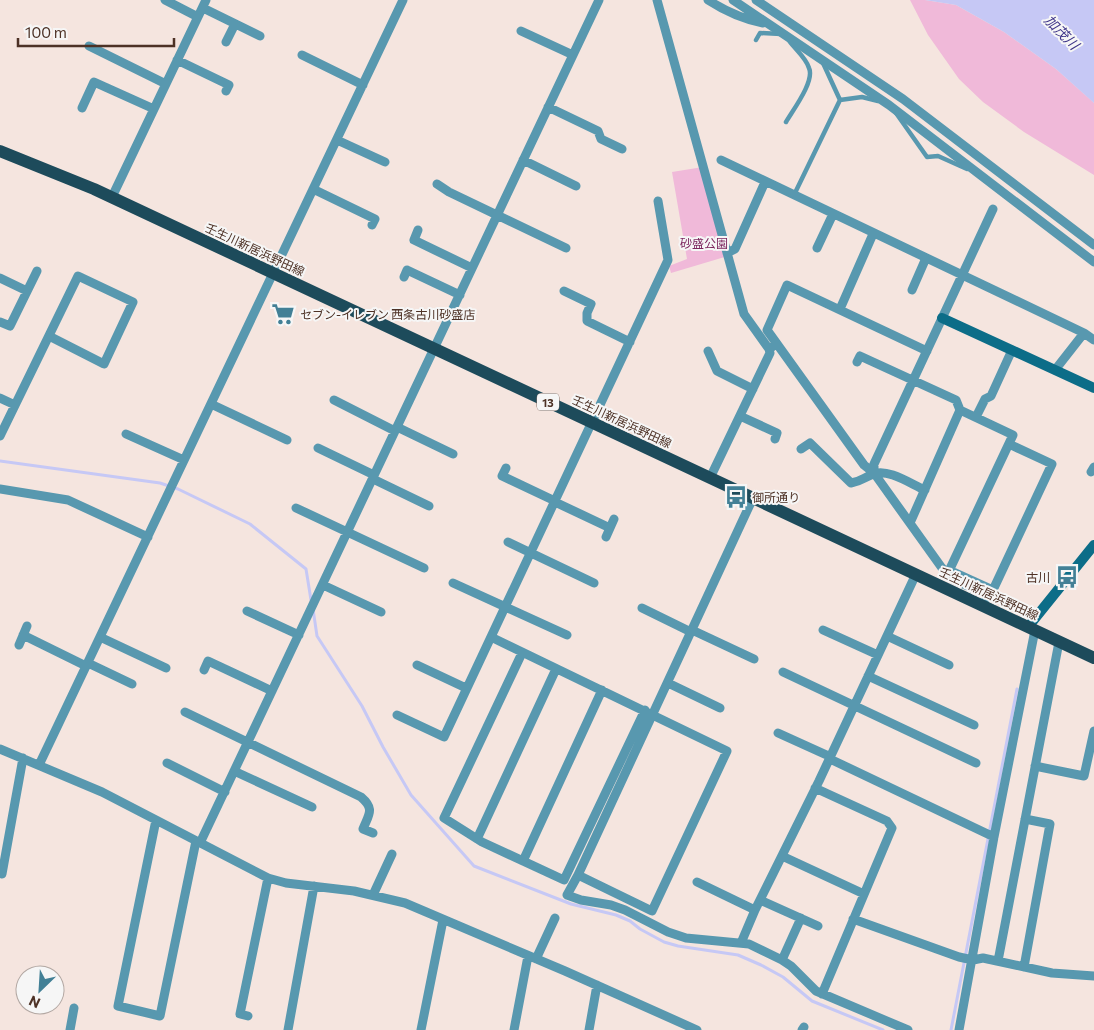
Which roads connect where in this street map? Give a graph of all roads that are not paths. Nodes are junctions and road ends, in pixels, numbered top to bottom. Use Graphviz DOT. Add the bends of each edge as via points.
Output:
graph roads {
  1 [pos="165,0"];
  2 [pos="403,0"];
  3 [pos="657,0"];
  4 [pos="708,0"];
  5 [pos="733,0"];
  6 [pos="756,0"];
  7 [pos="595,1"];
  8 [pos="205,4"];
  9 [pos="198,17"];
  10 [pos="235,24"];
  11 [pos="768,24"];
  12 [pos="521,31"];
  13 [pos="784,35"];
  14 [pos="260,36"];
  15 [pos="756,40"];
  16 [pos="226,42"];
  17 [pos="89,46"];
  18 [pos="302,55"];
  19 [pos="573,55"];
  20 [pos="821,59"];
  21 [pos="177,60"];
  22 [pos="166,84"];
  23 [pos="363,85"];
  24 [pos="226,91"];
  25 [pos="840,100"];
  26 [pos="889,105"];
  27 [pos="548,107"];
  28 [pos="82,108"];
  29 [pos="154,109"];
  30 [pos="786,122"];
  31 [pos="336,140"];
  32 [pos="622,149"];
  33 [pos="0,151"];
  34 [pos="524,160"];
  35 [pos="721,160"];
  36 [pos="385,162"];
  37 [pos="985,178"];
  38 [pos="764,182"];
  39 [pos="437,184"];
  40 [pos="576,186"];
  41 [pos="313,189"];
  42 [pos="794,195"];
  43 [pos="112,197"];
  44 [pos="658,201"];
  45 [pos="993,209"];
  46 [pos="833,214"];
  47 [pos="497,215"];
  48 [pos="372,225"];
  49 [pos="418,230"];
  50 [pos="873,234"];
  51 [pos="1094,245"];
  52 [pos="566,248"];
  53 [pos="817,248"];
  54 [pos="730,251"];
  55 [pos="926,258"];
  56 [pos="1094,262"];
  57 [pos="472,268"];
  58 [pos="37,271"];
  59 [pos="273,273"];
  60 [pos="962,276"];
  61 [pos="404,277"];
  62 [pos="0,278"];
  63 [pos="912,290"];
  64 [pos="27,291"];
  65 [pos="564,291"];
  66 [pos="460,294"];
  67 [pos="840,310"];
  68 [pos="942,318"];
  69 [pos="0,322"];
  70 [pos="1084,333"];
  71 [pos="49,336"];
  72 [pos="1094,340"];
  73 [pos="630,342"];
  74 [pos="772,346"];
  75 [pos="434,348"];
  76 [pos="1012,350"];
  77 [pos="708,351"];
  78 [pos="927,351"];
  79 [pos="857,362"];
  80 [pos="1055,370"];
  81 [pos="913,380"];
  82 [pos="1094,388"];
  83 [pos="753,389"];
  84 [pos="0,398"];
  85 [pos="334,400"];
  86 [pos="211,404"];
  87 [pos="15,405"];
  88 [pos="960,410"];
  89 [pos="740,416"];
  90 [pos="976,417"];
  91 [pos="592,422"];
  92 [pos="396,429"];
  93 [pos="126,434"];
  94 [pos="0,436"];
  95 [pos="775,439"];
  96 [pos="287,440"];
  97 [pos="1009,444"];
  98 [pos="318,448"];
  99 [pos="801,449"];
  100 [pos="453,454"];
  101 [pos="184,460"];
  102 [pos="506,468"];
  103 [pos="874,473"];
  104 [pos="373,477"];
  105 [pos="710,478"];
  106 [pos="0,489"];
  107 [pos="925,490"];
  108 [pos="754,498"];
  109 [pos="555,502"];
  110 [pos="429,506"];
  111 [pos="296,508"];
  112 [pos="614,519"];
  113 [pos="910,523"];
  114 [pos="610,528"];
  115 [pos="348,532"];
  116 [pos="148,537"];
  117 [pos="606,537"];
  118 [pos="508,542"];
  119 [pos="1094,545"];
  120 [pos="531,553"];
  121 [pos="1090,556"];
  122 [pos="424,568"];
  123 [pos="949,572"];
  124 [pos="916,574"];
  125 [pos="453,583"];
  126 [pos="594,583"];
  127 [pos="323,585"];
  128 [pos="505,606"];
  129 [pos="983,606"];
  130 [pos="642,608"];
  131 [pos="247,611"];
  132 [pos="381,612"];
  133 [pos="27,626"];
  134 [pos="1031,628"];
  135 [pos="823,630"];
  136 [pos="692,631"];
  137 [pos="23,635"];
  138 [pos="299,635"];
  139 [pos="567,635"];
  140 [pos="100,636"];
  141 [pos="887,636"];
  142 [pos="490,638"];
  143 [pos="1060,642"];
  144 [pos="19,645"];
  145 [pos="522,653"];
  146 [pos="878,655"];
  147 [pos="1094,658"];
  148 [pos="754,659"];
  149 [pos="87,664"];
  150 [pos="949,665"];
  151 [pos="417,666"];
  152 [pos="166,668"];
  153 [pos="556,669"];
  154 [pos="204,670"];
  155 [pos="783,672"];
  156 [pos="868,676"];
  157 [pos="668,683"];
  158 [pos="132,684"];
  159 [pos="466,688"];
  160 [pos="602,690"];
  161 [pos="272,691"];
  162 [pos="854,706"];
  163 [pos="720,708"];
  164 [pos="185,712"];
  165 [pos="649,712"];
  166 [pos="397,715"];
  167 [pos="974,725"];
  168 [pos="1094,732"];
  169 [pos="778,733"];
  170 [pos="248,742"];
  171 [pos="0,749"];
  172 [pos="23,758"];
  173 [pos="830,758"];
  174 [pos="167,763"];
  175 [pos="976,763"];
  176 [pos="39,765"];
  177 [pos="1036,766"];
  178 [pos="234,772"];
  179 [pos="614,787"];
  180 [pos="815,788"];
  181 [pos="225,792"];
  182 [pos="312,807"];
  183 [pos="1025,819"];
  184 [pos="156,820"];
  185 [pos="373,833"];
  186 [pos="994,837"];
  187 [pos="477,839"];
  188 [pos="198,842"];
  189 [pos="578,851"];
  190 [pos="392,854"];
  191 [pos="587,855"];
  192 [pos="782,856"];
  193 [pos="523,861"];
  194 [pos="4,874"];
  195 [pos="578,875"];
  196 [pos="268,878"];
  197 [pos="697,882"];
  198 [pos="314,886"];
  199 [pos="864,894"];
  200 [pos="373,895"];
  201 [pos="760,900"];
  202 [pos="755,910"];
  203 [pos="555,918"];
  204 [pos="801,918"];
  205 [pos="853,918"];
  206 [pos="443,920"];
  207 [pos="818,926"];
  208 [pos="741,943"];
  209 [pos="532,957"];
  210 [pos="782,960"];
  211 [pos="973,960"];
  212 [pos="998,961"];
  213 [pos="1024,967"];
  214 [pos="1094,976"];
  215 [pos="597,985"];
  216 [pos="822,994"];
  217 [pos="74,1008"];
  218 [pos="248,1016"];
  219 [pos="70,1030"];
  220 [pos="288,1030"];
  221 [pos="420,1030"];
  222 [pos="514,1030"];
  223 [pos="589,1030"];
  224 [pos="697,1030"];
  225 [pos="908,1030"];
  226 [pos="960,1030"];
  1 -- 9 [label="street"];
  2 -- 23 [label="street"];
  3 -- 54 [label="street"];
  4 -- 11 [label="street" via="730,13"];
  5 -- 11 [label="street"];
  6 -- 51 [label="street" via="904,99"];
  7 -- 19 [label="street"];
  8 -- 9 [label="street"];
  8 -- 10 [label="street"];
  9 -- 21 [label="street"];
  10 -- 14 [label="street"];
  10 -- 16 [label="street"];
  11 -- 13 [label="street"];
  12 -- 19 [label="street"];
  13 -- 15 [label="lane" via="760,33"];
  13 -- 20 [label="street"];
  13 -- 30 [label="lane" via="811,71 810,80"];
  17 -- 22 [label="street"];
  18 -- 23 [label="street"];
  19 -- 27 [label="street"];
  20 -- 25 [label="lane"];
  20 -- 26 [label="street"];
  21 -- 22 [label="street"];
  21 -- 24 [label="street" via="229,85"];
  22 -- 29 [label="street"];
  23 -- 31 [label="street"];
  25 -- 26 [label="lane" via="862,97"];
  25 -- 42 [label="lane"];
  26 -- 37 [label="street"];
  26 -- 37 [label="lane" via="927,157 938,156"];
  27 -- 32 [label="street" via="598,131 601,139"];
  27 -- 34 [label="street"];
  28 -- 29 [label="street" via="94,82"];
  29 -- 43 [label="street"];
  31 -- 36 [label="street"];
  31 -- 41 [label="street"];
  33 -- 43 [label="main road, 壬生川新居浜野田線 / 13"];
  34 -- 40 [label="street"];
  34 -- 47 [label="street"];
  35 -- 38 [label="street"];
  37 -- 56 [label="street"];
  38 -- 42 [label="street"];
  38 -- 54 [label="street"];
  39 -- 47 [label="street"];
  41 -- 48 [label="street" via="375,219"];
  41 -- 59 [label="street"];
  42 -- 46 [label="street"];
  43 -- 59 [label="main road, 壬生川新居浜野田線 / 13"];
  44 -- 73 [label="street" via="668,260"];
  45 -- 60 [label="street"];
  46 -- 50 [label="street"];
  46 -- 53 [label="street"];
  47 -- 52 [label="street"];
  47 -- 57 [label="street"];
  49 -- 57 [label="street" via="414,240"];
  50 -- 55 [label="street"];
  50 -- 67 [label="street"];
  54 -- 74 [label="street" via="744,314"];
  55 -- 60 [label="street"];
  55 -- 63 [label="street"];
  57 -- 66 [label="street"];
  58 -- 64 [label="street"];
  59 -- 75 [label="main road, 壬生川新居浜野田線 / 13"];
  59 -- 86 [label="street"];
  60 -- 68 [label="street"];
  60 -- 70 [label="street"];
  61 -- 66 [label="street" via="407,270"];
  62 -- 64 [label="street"];
  64 -- 69 [label="street" via="10,326"];
  65 -- 73 [label="street" via="591,304 587,321"];
  66 -- 75 [label="street"];
  67 -- 74 [label="street" via="787,285 767,330"];
  67 -- 78 [label="street"];
  68 -- 76 [label="street"];
  68 -- 78 [label="street"];
  70 -- 72 [label="street"];
  70 -- 80 [label="street"];
  71 -- 71 [label="street" via="78,276 133,302 104,364"];
  71 -- 87 [label="street"];
  73 -- 91 [label="street"];
  74 -- 83 [label="street"];
  74 -- 103 [label="street" via="864,465"];
  75 -- 91 [label="main road, 壬生川新居浜野田線 / 13"];
  75 -- 92 [label="street"];
  76 -- 80 [label="street"];
  76 -- 90 [label="street" via="991,396 985,399"];
  77 -- 83 [label="street" via="716,371"];
  78 -- 81 [label="street"];
  79 -- 81 [label="street" via="860,356"];
  80 -- 82 [label="street"];
  81 -- 88 [label="street" via="956,400"];
  81 -- 103 [label="street" via="874,464"];
  83 -- 89 [label="street"];
  84 -- 87 [label="street"];
  85 -- 92 [label="street"];
  86 -- 96 [label="street"];
  86 -- 101 [label="street"];
  87 -- 94 [label="street"];
  88 -- 90 [label="street"];
  88 -- 107 [label="street"];
  89 -- 95 [label="street" via="777,433"];
  89 -- 105 [label="street"];
  90 -- 97 [label="street" via="1013,435"];
  91 -- 105 [label="main road, 壬生川新居浜野田線 / 13"];
  91 -- 109 [label="street"];
  92 -- 100 [label="street"];
  92 -- 104 [label="street"];
  93 -- 101 [label="street"];
  97 -- 123 [label="street"];
  97 -- 123 [label="street" via="1052,464 1048,473 993,590"];
  98 -- 104 [label="street"];
  99 -- 103 [label="street" via="810,443 851,482 862,481"];
  101 -- 116 [label="street"];
  102 -- 109 [label="street" via="502,476"];
  103 -- 107 [label="street" via="886,473"];
  103 -- 113 [label="street"];
  104 -- 110 [label="street"];
  104 -- 115 [label="street"];
  105 -- 108 [label="main road, 壬生川新居浜野田線 / 13"];
  106 -- 116 [label="street" via="68,500"];
  107 -- 113 [label="street"];
  108 -- 124 [label="main road, 壬生川新居浜野田線 / 13"];
  108 -- 136 [label="street"];
  109 -- 114 [label="street"];
  109 -- 120 [label="street"];
  111 -- 115 [label="street"];
  112 -- 114 [label="street"];
  113 -- 123 [label="street"];
  114 -- 117 [label="street"];
  115 -- 122 [label="street"];
  115 -- 127 [label="street"];
  116 -- 140 [label="street"];
  118 -- 120 [label="street"];
  119 -- 121 [label="street"];
  120 -- 126 [label="street"];
  120 -- 128 [label="street"];
  121 -- 134 [label="street"];
  123 -- 129 [label="street" via="954,580 987,595"];
  124 -- 129 [label="main road, 壬生川新居浜野田線 / 13"];
  124 -- 141 [label="street"];
  125 -- 128 [label="street"];
  127 -- 132 [label="street"];
  127 -- 138 [label="street"];
  128 -- 139 [label="street"];
  128 -- 142 [label="street"];
  129 -- 134 [label="main road, 壬生川新居浜野田線 / 13"];
  130 -- 136 [label="street"];
  131 -- 138 [label="street"];
  133 -- 137 [label="street"];
  134 -- 143 [label="main road, 壬生川新居浜野田線 / 13"];
  134 -- 186 [label="street"];
  135 -- 146 [label="street"];
  136 -- 148 [label="street"];
  136 -- 157 [label="street"];
  137 -- 144 [label="street"];
  137 -- 149 [label="street"];
  138 -- 161 [label="street"];
  140 -- 149 [label="street"];
  140 -- 152 [label="street"];
  141 -- 146 [label="street"];
  141 -- 150 [label="street"];
  142 -- 145 [label="street"];
  142 -- 159 [label="street"];
  143 -- 147 [label="main road, 壬生川新居浜野田線 / 13"];
  143 -- 177 [label="street"];
  145 -- 153 [label="street"];
  145 -- 187 [label="street" via="444,818"];
  146 -- 156 [label="street"];
  149 -- 158 [label="street"];
  149 -- 176 [label="street"];
  151 -- 159 [label="street"];
  153 -- 160 [label="street"];
  153 -- 187 [label="street"];
  154 -- 161 [label="street" via="208,661"];
  155 -- 162 [label="street"];
  156 -- 162 [label="street"];
  156 -- 167 [label="street"];
  157 -- 163 [label="street"];
  157 -- 165 [label="street"];
  159 -- 166 [label="street" via="444,736"];
  160 -- 165 [label="street"];
  160 -- 193 [label="street"];
  161 -- 170 [label="street"];
  162 -- 173 [label="street"];
  162 -- 175 [label="street"];
  164 -- 170 [label="street"];
  165 -- 179 [label="street"];
  165 -- 195 [label="street" via="727,751 652,911"];
  168 -- 177 [label="street" via="1084,776"];
  169 -- 173 [label="street"];
  170 -- 178 [label="street"];
  170 -- 185 [label="street" via="361,797 370,806 363,829"];
  171 -- 172 [label="street"];
  172 -- 176 [label="street"];
  172 -- 194 [label="street"];
  173 -- 180 [label="street"];
  173 -- 186 [label="street"];
  174 -- 181 [label="street"];
  176 -- 184 [label="street"];
  177 -- 183 [label="street"];
  178 -- 181 [label="street"];
  178 -- 182 [label="street"];
  179 -- 189 [label="street"];
  179 -- 191 [label="street"];
  180 -- 192 [label="street"];
  180 -- 199 [label="street" via="890,824 892,831"];
  181 -- 188 [label="street"];
  183 -- 212 [label="street"];
  183 -- 213 [label="street" via="1050,824"];
  184 -- 188 [label="street"];
  184 -- 188 [label="street" via="118,1006 160,1016"];
  186 -- 211 [label="street"];
  187 -- 193 [label="street"];
  188 -- 196 [label="street"];
  189 -- 191 [label="street"];
  189 -- 193 [label="street" via="564,880"];
  190 -- 200 [label="street"];
  191 -- 195 [label="street"];
  192 -- 199 [label="street"];
  192 -- 201 [label="street"];
  195 -- 208 [label="street" via="567,895 612,905 686,938"];
  196 -- 198 [label="street"];
  196 -- 218 [label="street" via="240,1014"];
  197 -- 202 [label="street"];
  198 -- 200 [label="street"];
  198 -- 220 [label="street"];
  199 -- 205 [label="street"];
  200 -- 206 [label="street"];
  201 -- 202 [label="street"];
  201 -- 204 [label="street"];
  202 -- 208 [label="street"];
  203 -- 209 [label="street"];
  204 -- 207 [label="street"];
  204 -- 210 [label="street"];
  205 -- 211 [label="street"];
  205 -- 216 [label="street"];
  206 -- 209 [label="street"];
  206 -- 221 [label="street"];
  208 -- 210 [label="street"];
  209 -- 215 [label="street"];
  209 -- 222 [label="street"];
  210 -- 216 [label="street"];
  211 -- 212 [label="street"];
  211 -- 226 [label="street"];
  212 -- 213 [label="street"];
  213 -- 214 [label="street"];
  215 -- 223 [label="street"];
  215 -- 224 [label="street"];
  216 -- 225 [label="street"];
  217 -- 219 [label="street"];
}
